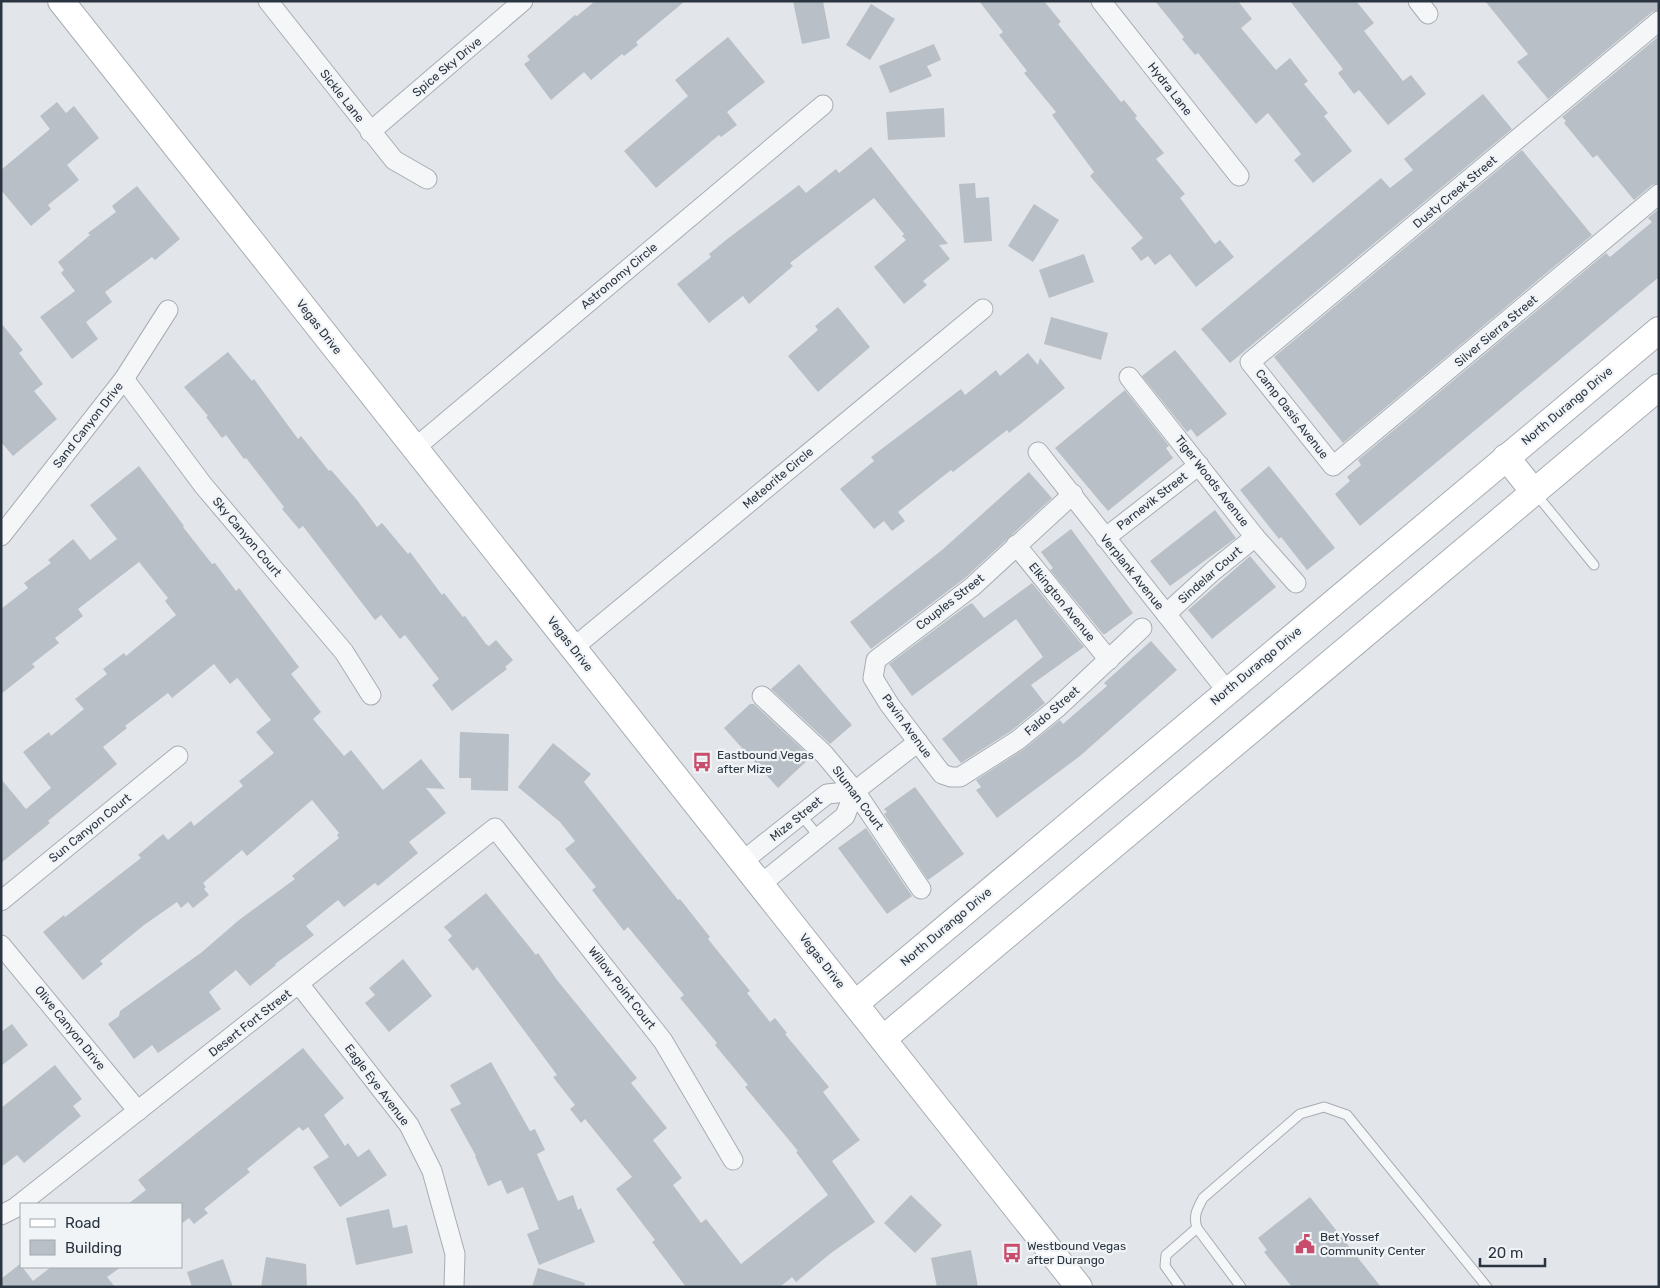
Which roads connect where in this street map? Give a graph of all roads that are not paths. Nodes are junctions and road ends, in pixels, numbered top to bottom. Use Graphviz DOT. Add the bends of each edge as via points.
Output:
graph roads {
  1 [pos="61,1"];
  2 [pos="268,1"];
  3 [pos="524,1"];
  4 [pos="1101,1"];
  5 [pos="1659,22"];
  6 [pos="823,105"];
  7 [pos="370,132"];
  8 [pos="1239,176"];
  9 [pos="427,179"];
  10 [pos="1659,194"];
  11 [pos="983,309"];
  12 [pos="168,310"];
  13 [pos="1659,330"];
  14 [pos="1250,362"];
  15 [pos="1129,377"];
  16 [pos="124,380"];
  17 [pos="1659,387"];
  18 [pos="415,448"];
  19 [pos="1038,452"];
  20 [pos="1506,457"];
  21 [pos="1198,464"];
  22 [pos="1333,466"];
  23 [pos="1534,492"];
  24 [pos="1073,494"];
  25 [pos="3,528"];
  26 [pos="1255,537"];
  27 [pos="1105,538"];
  28 [pos="1016,545"];
  29 [pos="1594,565"];
  30 [pos="1296,583"];
  31 [pos="1166,614"];
  32 [pos="1142,628"];
  33 [pos="573,648"];
  34 [pos="1109,660"];
  35 [pos="873,668"];
  36 [pos="1226,691"];
  37 [pos="371,694"];
  38 [pos="762,696"];
  39 [pos="918,742"];
  40 [pos="178,756"];
  41 [pos="951,777"];
  42 [pos="855,791"];
  43 [pos="801,815"];
  44 [pos="495,828"];
  45 [pos="819,837"];
  46 [pos="743,861"];
  47 [pos="761,884"];
  48 [pos="922,889"];
  49 [pos="1,901"];
  50 [pos="1,945"];
  51 [pos="299,984"];
  52 [pos="855,1004"];
  53 [pos="883,1039"];
  54 [pos="138,1111"];
  55 [pos="733,1160"];
  56 [pos="21,1203"];
  57 [pos="20,1204"];
  58 [pos="1,1214"];
  59 [pos="1197,1228"];
  60 [pos="454,1287"];
  61 [pos="1080,1287"];
  62 [pos="1180,1287"];
  63 [pos="1241,1287"];
  64 [pos="1487,1287"];
  1 -- 18 [label="main road, Vegas Drive"];
  2 -- 7 [label="street, Sickle Lane"];
  3 -- 7 [label="street, Spice Sky Drive"];
  4 -- 8 [label="street, Hydra Lane"];
  5 -- 14 [label="street, Dusty Creek Street"];
  6 -- 18 [label="street, Astronomy Circle"];
  7 -- 9 [label="street, Sickle Lane" via="394,160"];
  10 -- 22 [label="street, Silver Sierra Street"];
  11 -- 33 [label="street, Meteorite Circle"];
  12 -- 16 [label="street, Sand Canyon Drive"];
  13 -- 20 [label="main road, North Durango Drive"];
  14 -- 22 [label="street, Camp Oasis Avenue"];
  15 -- 21 [label="street, Tiger Woods Avenue"];
  16 -- 25 [label="street, Sand Canyon Drive"];
  16 -- 37 [label="street, Sky Canyon Court" via="203,485 344,652"];
  17 -- 23 [label="main road"];
  18 -- 33 [label="main road, Vegas Drive"];
  19 -- 24 [label="street, Verplank Avenue"];
  20 -- 23 [label="main road"];
  20 -- 36 [label="main road, North Durango Drive"];
  21 -- 26 [label="street, Tiger Woods Avenue"];
  21 -- 27 [label="street, Parnevik Street"];
  23 -- 29 [label="lane"];
  23 -- 53 [label="main road"];
  24 -- 27 [label="street, Verplank Avenue"];
  24 -- 28 [label="street, Couples Street"];
  26 -- 30 [label="street, Tiger Woods Avenue"];
  26 -- 31 [label="street, Sindelar Court"];
  27 -- 31 [label="street, Verplank Avenue"];
  28 -- 34 [label="street, Elkington Avenue"];
  28 -- 35 [label="street, Couples Street" via="972,587 876,660"];
  31 -- 36 [label="street, Verplank Avenue"];
  32 -- 34 [label="street, Faldo Street"];
  33 -- 46 [label="main road, Vegas Drive"];
  34 -- 41 [label="street, Faldo Street" via="1018,740 960,777"];
  35 -- 39 [label="street, Pavin Avenue" via="872,678"];
  36 -- 52 [label="main road, North Durango Drive"];
  38 -- 42 [label="street, Sluman Court" via="824,754"];
  39 -- 41 [label="street, Pavin Avenue" via="942,774"];
  39 -- 42 [label="street"];
  40 -- 49 [label="street, Sun Canyon Court"];
  42 -- 43 [label="street, Mize Street" via="827,794"];
  42 -- 45 [label="street" via="845,816"];
  42 -- 48 [label="street, Sluman Court"];
  43 -- 45 [label="lane"];
  43 -- 46 [label="street, Mize Street"];
  44 -- 51 [label="street, Desert Fort Street"];
  44 -- 55 [label="street, Willow Point Court" via="663,1041"];
  45 -- 47 [label="street"];
  46 -- 47 [label="main road, Vegas Drive"];
  47 -- 52 [label="main road, Vegas Drive"];
  50 -- 54 [label="street, Olive Canyon Drive"];
  51 -- 54 [label="street, Desert Fort Street"];
  51 -- 60 [label="street, Eagle Eye Avenue" via="409,1125 432,1171 455,1254"];
  52 -- 53 [label="main road, Vegas Drive"];
  53 -- 61 [label="main road, Vegas Drive"];
  54 -- 56 [label="street, Desert Fort Street"];
  57 -- 58 [label="street, Desert Fort Street"];
  59 -- 62 [label="lane" via="1166,1255 1165,1266"];
  59 -- 63 [label="lane"];
  59 -- 64 [label="lane" via="1194,1220 1203,1198 1300,1114 1324,1107 1348,1115"];
}
